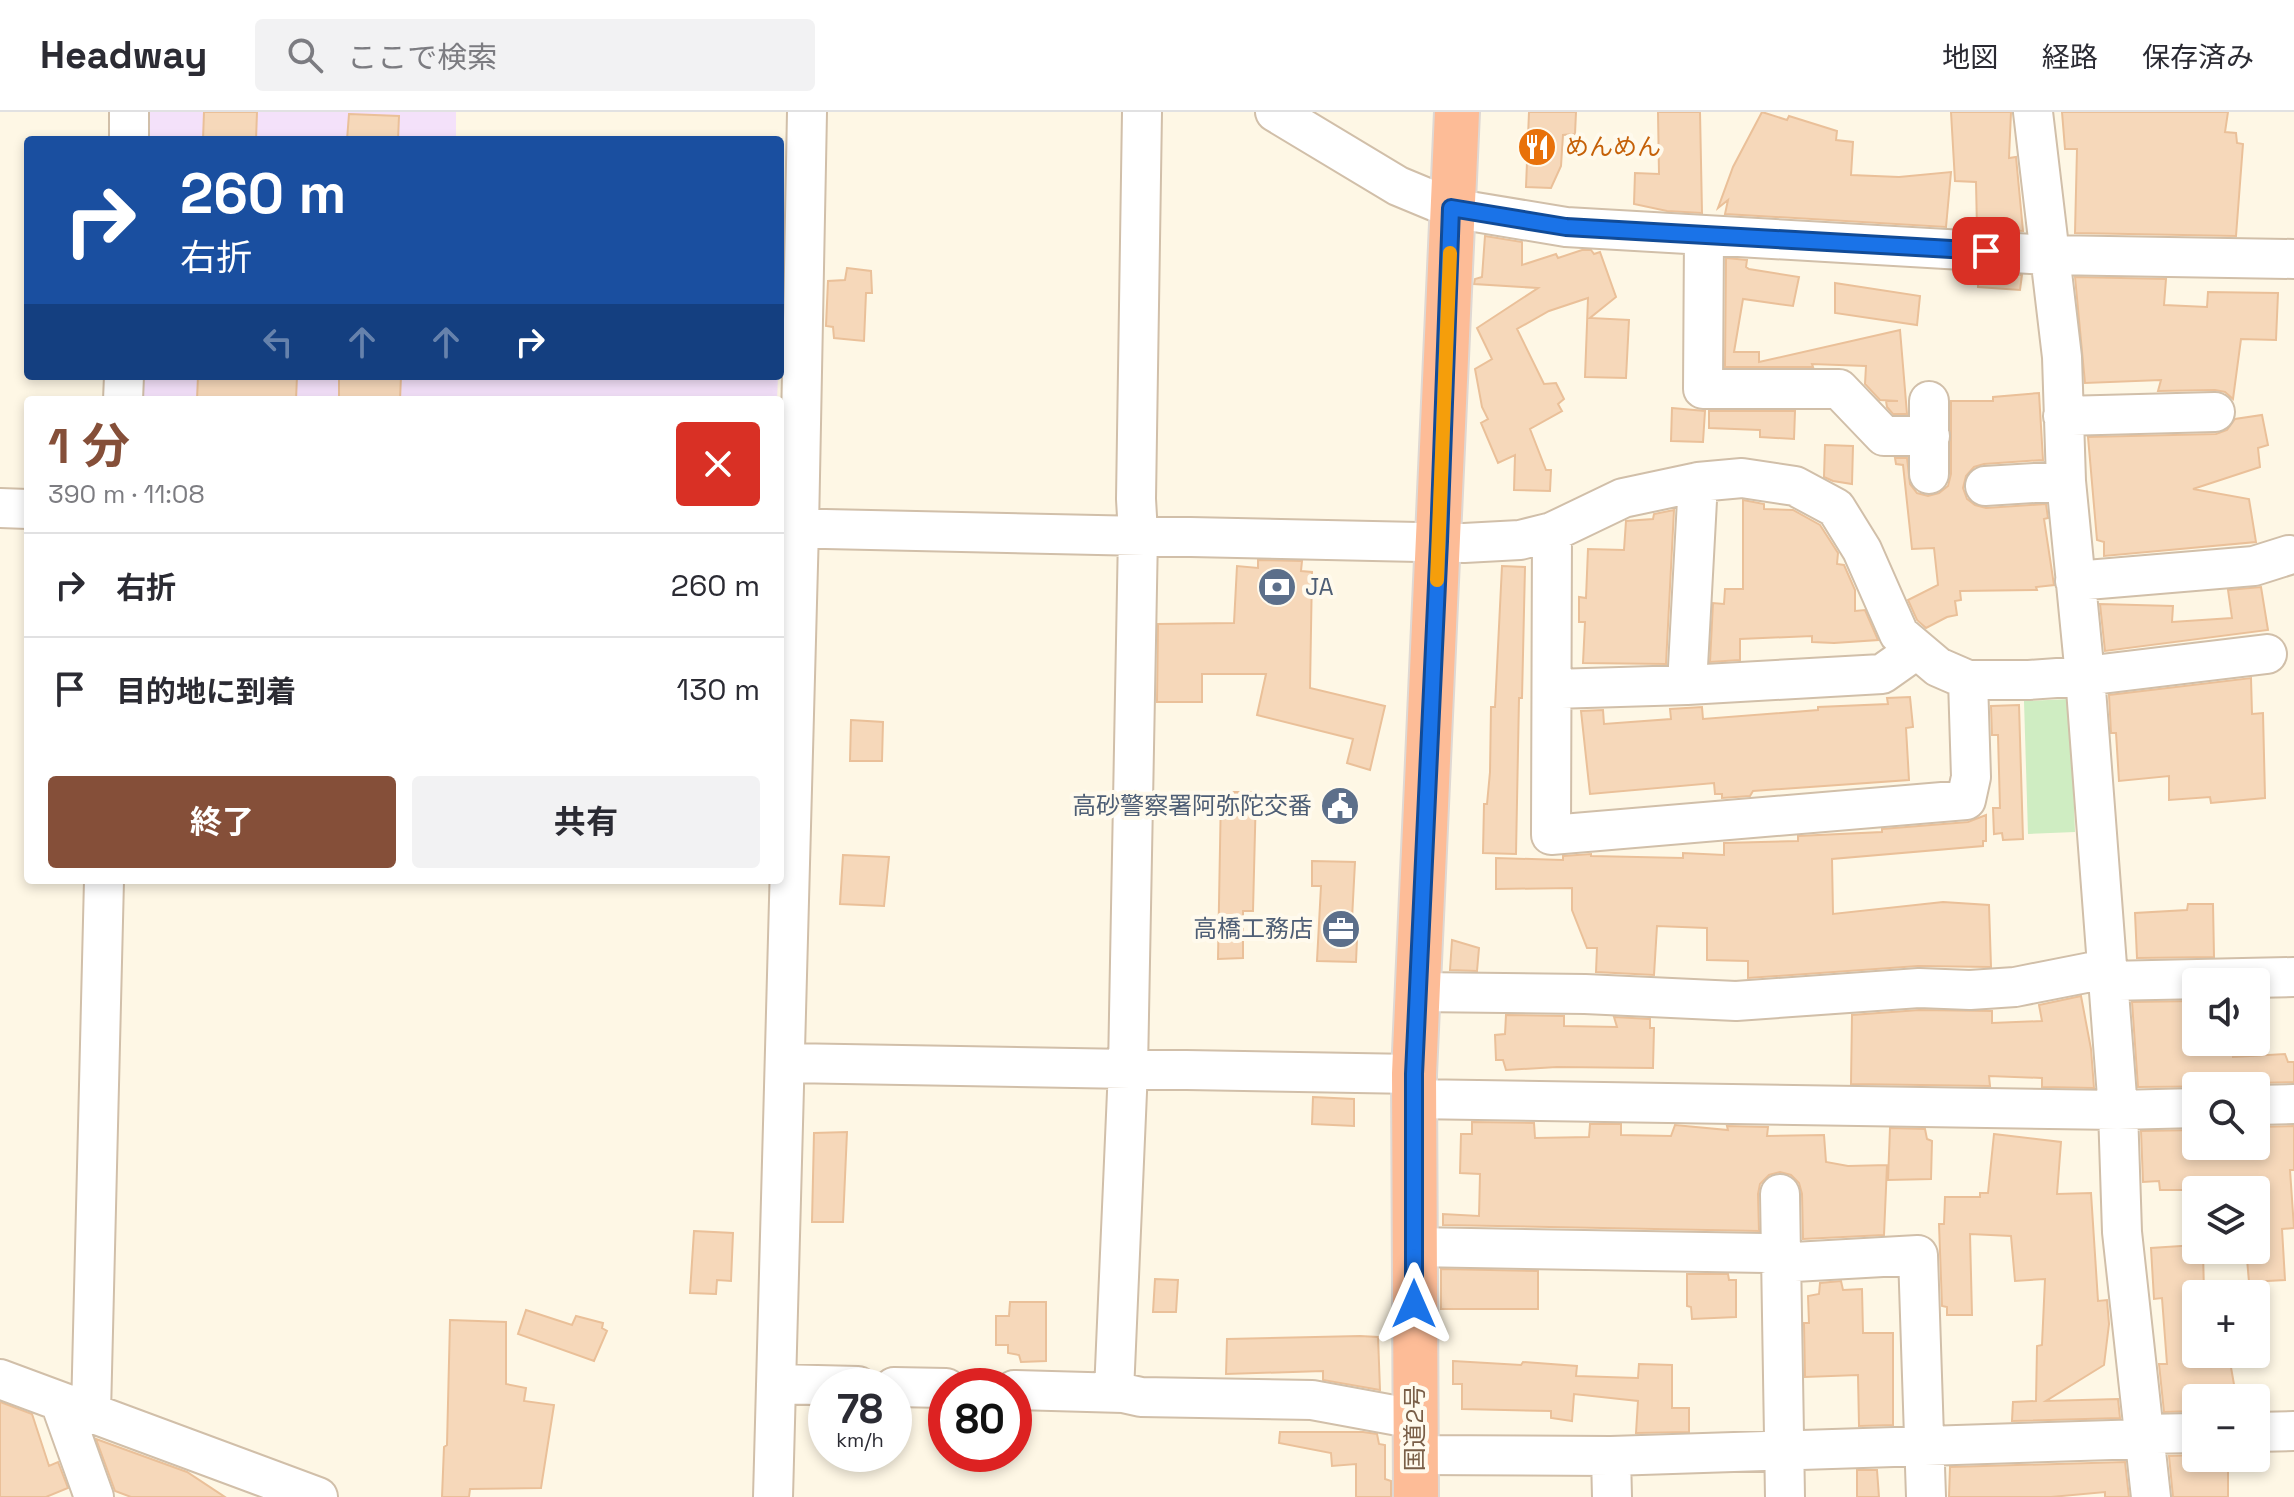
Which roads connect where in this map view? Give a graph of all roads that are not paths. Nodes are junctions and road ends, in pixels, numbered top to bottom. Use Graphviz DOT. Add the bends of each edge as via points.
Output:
graph roads {
  1 [pos="129,112"];
  2 [pos="807,112"];
  3 [pos="1142,112"];
  4 [pos="1275,112"];
  5 [pos="1457,112"];
  6 [pos="2033,112"];
  7 [pos="129,136"];
  8 [pos="1451,208"];
  9 [pos="1704,235"];
  10 [pos="2049,255"];
  11 [pos="2294,259"];
  12 [pos="2215,412"];
  13 [pos="2063,416"];
  14 [pos="1929,474"];
  15 [pos="2066,481"];
  16 [pos="1698,482"];
  17 [pos="1985,486"];
  18 [pos="0,508"];
  19 [pos="24,509"];
  20 [pos="790,528"];
  21 [pos="1552,532"];
  22 [pos="1138,534"];
  23 [pos="1439,541"];
  24 [pos="2289,555"];
  25 [pos="2075,581"];
  26 [pos="1916,650"];
  27 [pos="2267,654"];
  28 [pos="2085,676"];
  29 [pos="1968,680"];
  30 [pos="1687,685"];
  31 [pos="1553,689"];
  32 [pos="104,884"];
  33 [pos="2106,975"];
  34 [pos="2294,977"];
  35 [pos="1417,992"];
  36 [pos="786,1063"];
  37 [pos="1128,1069"];
  38 [pos="1414,1087"];
  39 [pos="2294,1104"];
  40 [pos="2270,1105"];
  41 [pos="2182,1108"];
  42 [pos="2118,1110"];
  43 [pos="1780,1194"];
  44 [pos="1414,1247"];
  45 [pos="1781,1257"];
  46 [pos="0,1379"];
  47 [pos="776,1384"];
  48 [pos="808,1385"];
  49 [pos="1032,1390"];
  50 [pos="1114,1392"];
  51 [pos="76,1407"];
  52 [pos="2294,1431"];
  53 [pos="2270,1432"];
  54 [pos="2182,1434"];
  55 [pos="2144,1437"];
  56 [pos="1924,1446"];
  57 [pos="1784,1450"];
  58 [pos="1611,1456"];
  59 [pos="1415,1457"];
  60 [pos="308,1495"];
  61 [pos="94,1497"];
  62 [pos="773,1497"];
  63 [pos="1612,1497"];
  64 [pos="1785,1497"];
  65 [pos="1926,1497"];
  66 [pos="2151,1497"];
  1 -- 7 [label="street"];
  2 -- 20 [label="street"];
  3 -- 22 [label="street"];
  4 -- 8 [label="street" via="1398,186"];
  5 -- 8 [label="highway, 国道2号"];
  6 -- 10 [label="street"];
  8 -- 9 [label="street" via="1566,227"];
  8 -- 23 [label="highway, 国道2号"];
  9 -- 10 [label="street"];
  9 -- 14 [label="street" via="1703,389 1839,389 1884,436 1929,419"];
  10 -- 11 [label="street"];
  10 -- 13 [label="street" via="2062,357"];
  12 -- 13 [label="street"];
  13 -- 15 [label="street"];
  15 -- 17 [label="street"];
  15 -- 25 [label="street"];
  16 -- 21 [label="street" via="1623,498"];
  16 -- 26 [label="street" via="1742,478 1795,486 1836,508 1862,550 1899,634"];
  16 -- 30 [label="street"];
  18 -- 19 [label="street"];
  20 -- 22 [label="street"];
  20 -- 36 [label="street"];
  21 -- 23 [label="street" via="1520,540"];
  21 -- 31 [label="street"];
  22 -- 23 [label="street"];
  22 -- 37 [label="street"];
  23 -- 35 [label="highway, 国道2号"];
  24 -- 25 [label="street" via="2254,566"];
  25 -- 28 [label="street"];
  26 -- 29 [label="street"];
  26 -- 30 [label="street" via="1882,674"];
  27 -- 28 [label="street"];
  28 -- 29 [label="street"];
  28 -- 33 [label="street"];
  29 -- 31 [label="street" via="1971,777 1966,800 1551,835"];
  30 -- 31 [label="street"];
  32 -- 51 [label="street"];
  33 -- 34 [label="street"];
  33 -- 35 [label="street" via="2015,987 1736,1001"];
  33 -- 42 [label="street"];
  35 -- 38 [label="highway, 国道2号"];
  36 -- 37 [label="street"];
  36 -- 47 [label="street"];
  37 -- 38 [label="street"];
  37 -- 50 [label="street"];
  38 -- 42 [label="street"];
  38 -- 44 [label="highway, 国道2号"];
  39 -- 40 [label="street"];
  41 -- 42 [label="street"];
  42 -- 55 [label="street" via="2122,1232"];
  43 -- 45 [label="street"];
  44 -- 45 [label="street"];
  44 -- 59 [label="highway, 国道2号"];
  45 -- 56 [label="street" via="1794,1262 1918,1255"];
  45 -- 57 [label="street"];
  46 -- 51 [label="street"];
  47 -- 48 [label="street"];
  47 -- 62 [label="street"];
  49 -- 50 [label="street"];
  50 -- 59 [label="street" via="1312,1400"];
  51 -- 60 [label="street"];
  51 -- 61 [label="street"];
  52 -- 53 [label="street"];
  54 -- 55 [label="street"];
  55 -- 56 [label="street"];
  55 -- 66 [label="street"];
  56 -- 57 [label="street"];
  56 -- 65 [label="street"];
  57 -- 58 [label="street"];
  57 -- 64 [label="street"];
  58 -- 59 [label="street"];
  58 -- 63 [label="street"];
}
